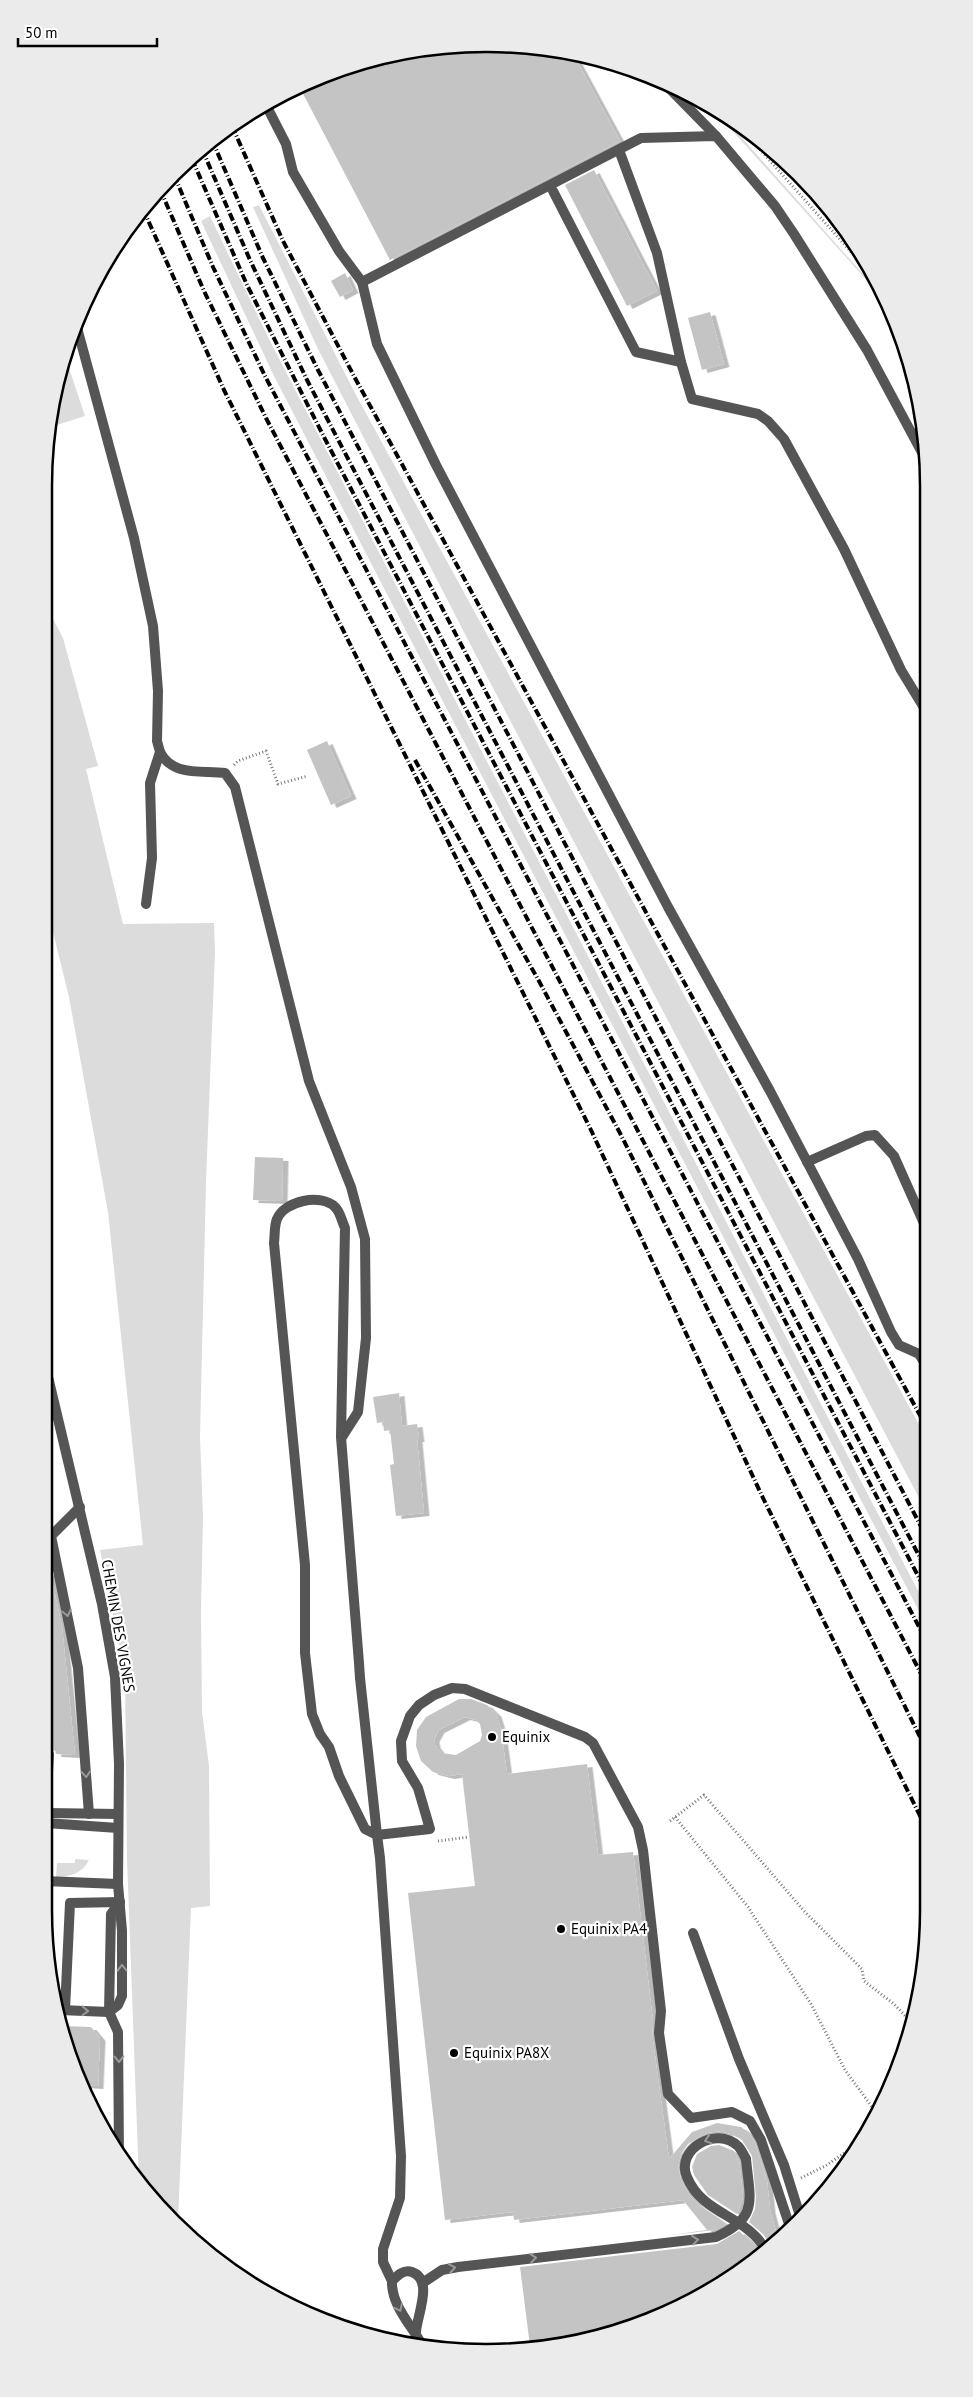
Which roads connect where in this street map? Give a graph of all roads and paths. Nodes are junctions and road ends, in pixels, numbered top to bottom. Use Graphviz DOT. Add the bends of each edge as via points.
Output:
graph roads {
  1 [pos="678,97"];
  2 [pos="269,111"];
  3 [pos="716,136"];
  4 [pos="760,149"];
  5 [pos="619,150"];
  6 [pos="553,191"];
  7 [pos="851,252"];
  8 [pos="362,282"];
  9 [pos="80,337"];
  10 [pos="681,362"];
  11 [pos="919,447"];
  12 [pos="920,701"];
  13 [pos="160,752"];
  14 [pos="225,773"];
  15 [pos="308,776"];
  16 [pos="146,904"];
  17 [pos="807,1162"];
  18 [pos="920,1213"];
  19 [pos="920,1356"];
  20 [pos="52,1393"];
  21 [pos="341,1437"];
  22 [pos="80,1507"];
  23 [pos="52,1535"];
  24 [pos="52,1541"];
  25 [pos="89,1814"];
  26 [pos="118,1814"];
  27 [pos="675,1817"];
  28 [pos="52,1818"];
  29 [pos="52,1819"];
  30 [pos="670,1821"];
  31 [pos="118,1828"];
  32 [pos="377,1836"];
  33 [pos="52,1881"];
  34 [pos="118,1884"];
  35 [pos="120,1902"];
  36 [pos="693,1933"];
  37 [pos="63,2006"];
  38 [pos="64,2010"];
  39 [pos="109,2012"];
  40 [pos="907,2018"];
  41 [pos="873,2108"];
  42 [pos="120,2142"];
  43 [pos="848,2151"];
  44 [pos="799,2179"];
  45 [pos="799,2211"];
  46 [pos="740,2222"];
  47 [pos="740,2222"];
  48 [pos="740,2222"];
  49 [pos="740,2222"];
  50 [pos="788,2222"];
  51 [pos="763,2245"];
  52 [pos="392,2281"];
  53 [pos="424,2282"];
  54 [pos="416,2332"];
  55 [pos="420,2339"];
  1 -- 3 [label="street"];
  2 -- 8 [label="street" via="286,144 293,172 339,251"];
  3 -- 5 [label="street" via="648,137"];
  3 -- 11 [label="street" via="775,206 794,234 867,350"];
  4 -- 7 [label="path"];
  5 -- 8 [label="street"];
  5 -- 10 [label="street" via="658,253"];
  6 -- 10 [label="street" via="636,352"];
  8 -- 17 [label="street" via="378,344 436,465 668,907"];
  9 -- 13 [label="street" via="134,538 153,626"];
  10 -- 12 [label="street" via="692,399 758,414 784,439 844,549 901,670"];
  13 -- 14 [label="street" via="164,760 176,768"];
  13 -- 16 [label="street" via="150,783 152,858"];
  14 -- 15 [label="path" via="238,761 266,752 278,784"];
  14 -- 21 [label="street" via="235,787 309,1080 351,1187 365,1239 366,1338 358,1412"];
  17 -- 18 [label="street" via="875,1135 894,1156"];
  17 -- 19 [label="street" via="858,1259 891,1332 899,1345"];
  20 -- 22 [label="street, CHEMIN DES VIGNES"];
  21 -- 32 [label="street"];
  21 -- 32 [label="street" via="345,1228 336,1208 327,1201 313,1200 288,1206 277,1219 274,1243 305,1565 307,1687 312,1714 329,1747 350,1802 365,1829"];
  22 -- 23 [label="street, one-way"];
  22 -- 26 [label="street, CHEMIN DES VIGNES" via="115,1677"];
  24 -- 25 [label="street, one-way" via="78,1668"];
  25 -- 26 [label="street"];
  25 -- 28 [label="street"];
  26 -- 31 [label="street, CHEMIN DES VIGNES"];
  27 -- 30 [label="path"];
  27 -- 40 [label="path" via="704,1795 805,1912 862,1969 864,1981"];
  27 -- 41 [label="path" via="748,1906 811,2004 845,2070"];
  29 -- 31 [label="street"];
  31 -- 34 [label="street, CHEMIN DES VIGNES"];
  32 -- 50 [label="street" via="430,1829 418,1788 402,1761 401,1741 410,1716 434,1695 452,1688 465,1688 593,1743 638,1827 643,1850 661,2011 658,2033 668,2094 691,2118 732,2112 750,2122 765,2149"];
  32 -- 52 [label="street" via="401,2156 400,2198 383,2249 383,2262"];
  33 -- 34 [label="street"];
  34 -- 35 [label="street, CHEMIN DES VIGNES"];
  35 -- 37 [label="street" via="70,1903"];
  35 -- 39 [label="street, CHEMIN DES VIGNES" via="111,1914"];
  36 -- 45 [label="street" via="739,2059 784,2165"];
  38 -- 39 [label="street, one-way"];
  39 -- 42 [label="street, CHEMIN DES VIGNES, one-way" via="118,2032"];
  43 -- 44 [label="path"];
  53 -- 46 [label="street, one-way, bridge" via="442,2270 716,2237"];
  47 -- 48 [label="street, one-way, bridge" via="747,2215 750,2199 746,2159 738,2146 723,2138 710,2137 697,2144 686,2161 686,2176 713,2208"];
  49 -- 51 [label="street, one-way, bridge"];
  52 -- 53 [label="street" via="400,2273 409,2271 418,2274"];
  52 -- 54 [label="street, one-way" via="395,2300"];
  53 -- 54 [label="street"];
  54 -- 55 [label="street"];
}
